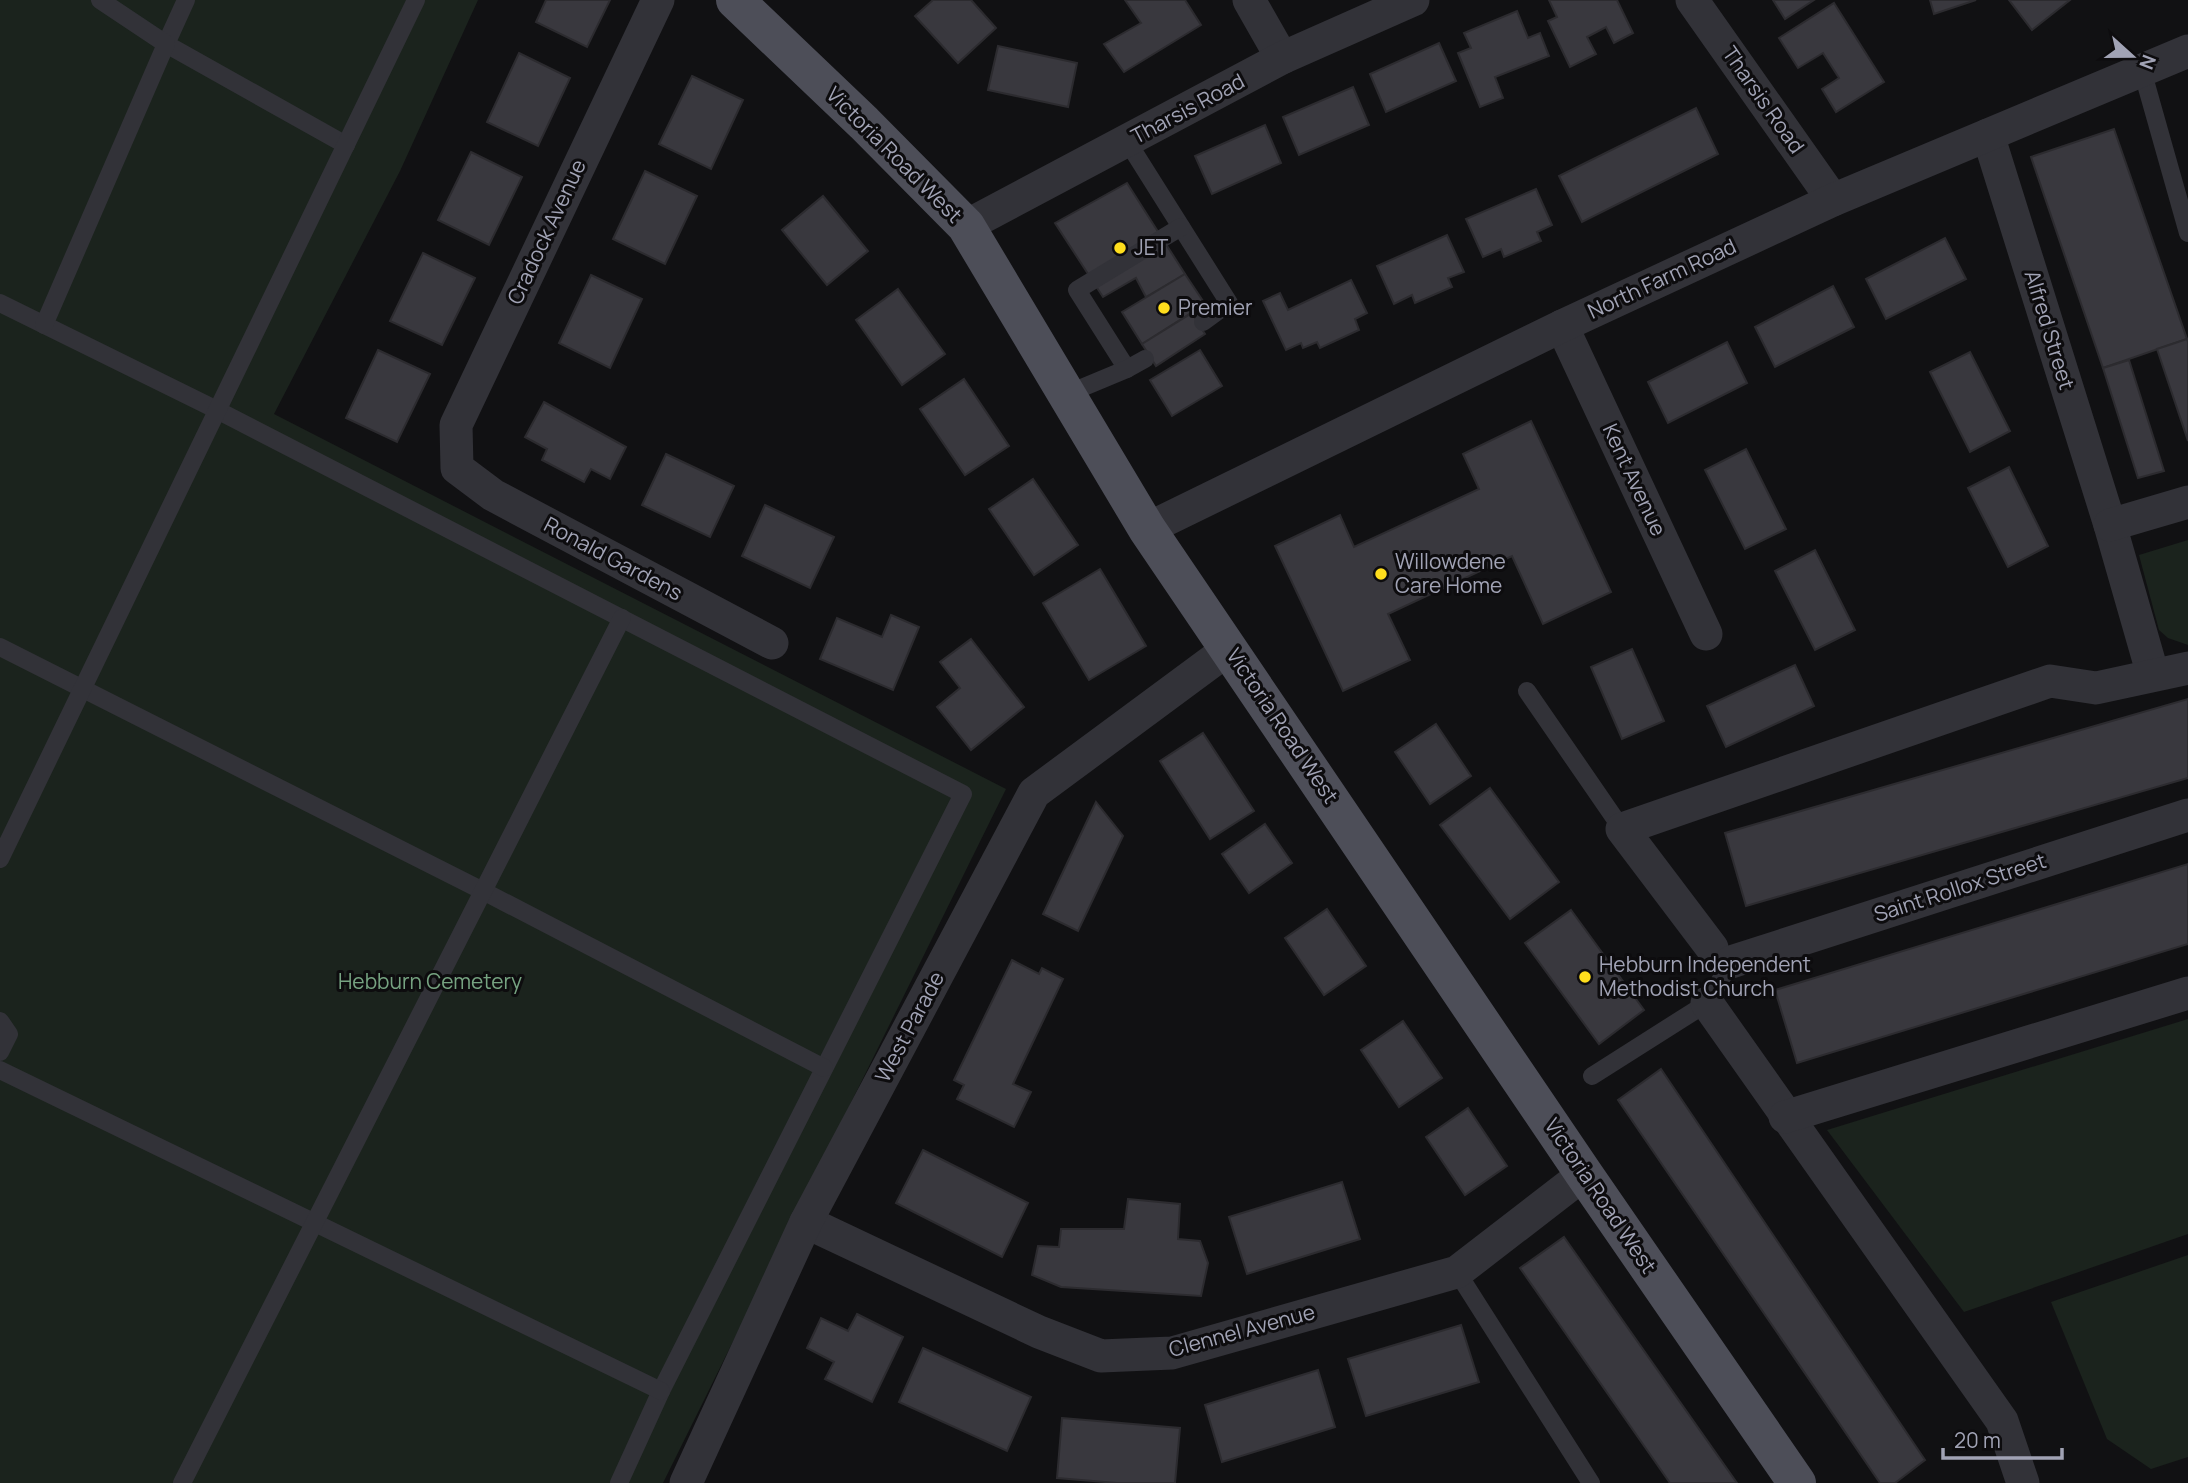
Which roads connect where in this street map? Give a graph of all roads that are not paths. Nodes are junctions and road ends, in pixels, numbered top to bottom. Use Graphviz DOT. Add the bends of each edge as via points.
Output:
graph roads {
  1 [pos="100,0"];
  2 [pos="186,0"];
  3 [pos="416,0"];
  4 [pos="658,0"];
  5 [pos="734,0"];
  6 [pos="1249,0"];
  7 [pos="1413,0"];
  8 [pos="1692,0"];
  9 [pos="166,44"];
  10 [pos="2188,51"];
  11 [pos="1282,58"];
  12 [pos="2142,70"];
  13 [pos="1988,135"];
  14 [pos="1127,141"];
  15 [pos="346,145"];
  16 [pos="1833,200"];
  17 [pos="967,226"];
  18 [pos="1181,227"];
  19 [pos="2188,233"];
  20 [pos="0,303"];
  21 [pos="1203,322"];
  22 [pos="44,325"];
  23 [pos="1562,326"];
  24 [pos="1145,359"];
  25 [pos="1128,369"];
  26 [pos="1067,394"];
  27 [pos="217,410"];
  28 [pos="457,468"];
  29 [pos="2188,502"];
  30 [pos="2110,525"];
  31 [pos="1147,529"];
  32 [pos="622,618"];
  33 [pos="1706,634"];
  34 [pos="772,643"];
  35 [pos="0,647"];
  36 [pos="1230,648"];
  37 [pos="2188,668"];
  38 [pos="2153,675"];
  39 [pos="83,687"];
  40 [pos="1527,691"];
  41 [pos="2188,815"];
  42 [pos="1622,829"];
  43 [pos="0,859"];
  44 [pos="483,891"];
  45 [pos="1722,955"];
  46 [pos="2188,993"];
  47 [pos="1707,1003"];
  48 [pos="0,1021"];
  49 [pos="0,1052"];
  50 [pos="824,1068"];
  51 [pos="0,1070"];
  52 [pos="1592,1076"];
  53 [pos="1785,1117"];
  54 [pos="1584,1174"];
  55 [pos="806,1222"];
  56 [pos="314,1223"];
  57 [pos="1457,1272"];
  58 [pos="660,1391"];
  59 [pos="182,1483"];
  60 [pos="620,1483"];
  61 [pos="686,1483"];
  62 [pos="1591,1483"];
  63 [pos="1797,1483"];
  64 [pos="2023,1483"];
  1 -- 9 [label="lane"];
  2 -- 9 [label="lane"];
  3 -- 15 [label="lane"];
  4 -- 28 [label="street, Cradock Avenue" via="456,425"];
  5 -- 17 [label="main road, Victoria Road West"];
  6 -- 11 [label="street"];
  7 -- 11 [label="street, Tharsis Road"];
  8 -- 16 [label="street, Tharsis Road"];
  9 -- 15 [label="lane"];
  9 -- 22 [label="lane"];
  10 -- 12 [label="street, North Farm Road"];
  11 -- 14 [label="street, Tharsis Road"];
  12 -- 13 [label="street, North Farm Road"];
  12 -- 19 [label="lane"];
  13 -- 16 [label="street, North Farm Road"];
  13 -- 30 [label="street, Alfred Street"];
  14 -- 17 [label="street, Tharsis Road"];
  14 -- 18 [label="lane"];
  15 -- 27 [label="lane"];
  16 -- 23 [label="street, North Farm Road"];
  17 -- 26 [label="main road, Victoria Road West"];
  18 -- 21 [label="lane" via="1229,303"];
  18 -- 25 [label="lane" via="1077,290"];
  20 -- 22 [label="lane"];
  22 -- 27 [label="lane"];
  23 -- 31 [label="street, North Farm Road"];
  23 -- 33 [label="street, Kent Avenue"];
  24 -- 25 [label="lane"];
  25 -- 26 [label="lane"];
  26 -- 31 [label="main road, Victoria Road West"];
  27 -- 32 [label="lane"];
  27 -- 39 [label="lane"];
  28 -- 34 [label="street, Ronald Gardens" via="493,495"];
  29 -- 30 [label="street"];
  30 -- 38 [label="street, Alfred Street"];
  31 -- 36 [label="main road, Victoria Road West"];
  32 -- 44 [label="lane"];
  32 -- 50 [label="lane" via="962,794"];
  35 -- 39 [label="lane"];
  36 -- 54 [label="main road, Victoria Road West"];
  36 -- 55 [label="street, West Parade" via="1034,793"];
  37 -- 38 [label="street"];
  38 -- 42 [label="street" via="2096,688 2050,681"];
  39 -- 43 [label="lane"];
  39 -- 44 [label="lane"];
  40 -- 42 [label="lane"];
  41 -- 45 [label="street, Saint Rollox Street"];
  42 -- 45 [label="street"];
  44 -- 50 [label="lane"];
  44 -- 56 [label="lane"];
  45 -- 47 [label="lane"];
  46 -- 53 [label="street"];
  47 -- 52 [label="lane"];
  47 -- 53 [label="street"];
  48 -- 49 [label="lane" via="9,1034"];
  50 -- 58 [label="lane"];
  51 -- 56 [label="lane"];
  53 -- 64 [label="street" via="2002,1421"];
  54 -- 57 [label="street, Clennel Avenue"];
  54 -- 63 [label="main road, Victoria Road West"];
  55 -- 57 [label="street, Clennel Avenue" via="1039,1332 1101,1356 1172,1353"];
  55 -- 61 [label="street, West Parade"];
  56 -- 58 [label="lane"];
  56 -- 59 [label="lane"];
  57 -- 62 [label="lane"];
  58 -- 60 [label="lane"];
}
